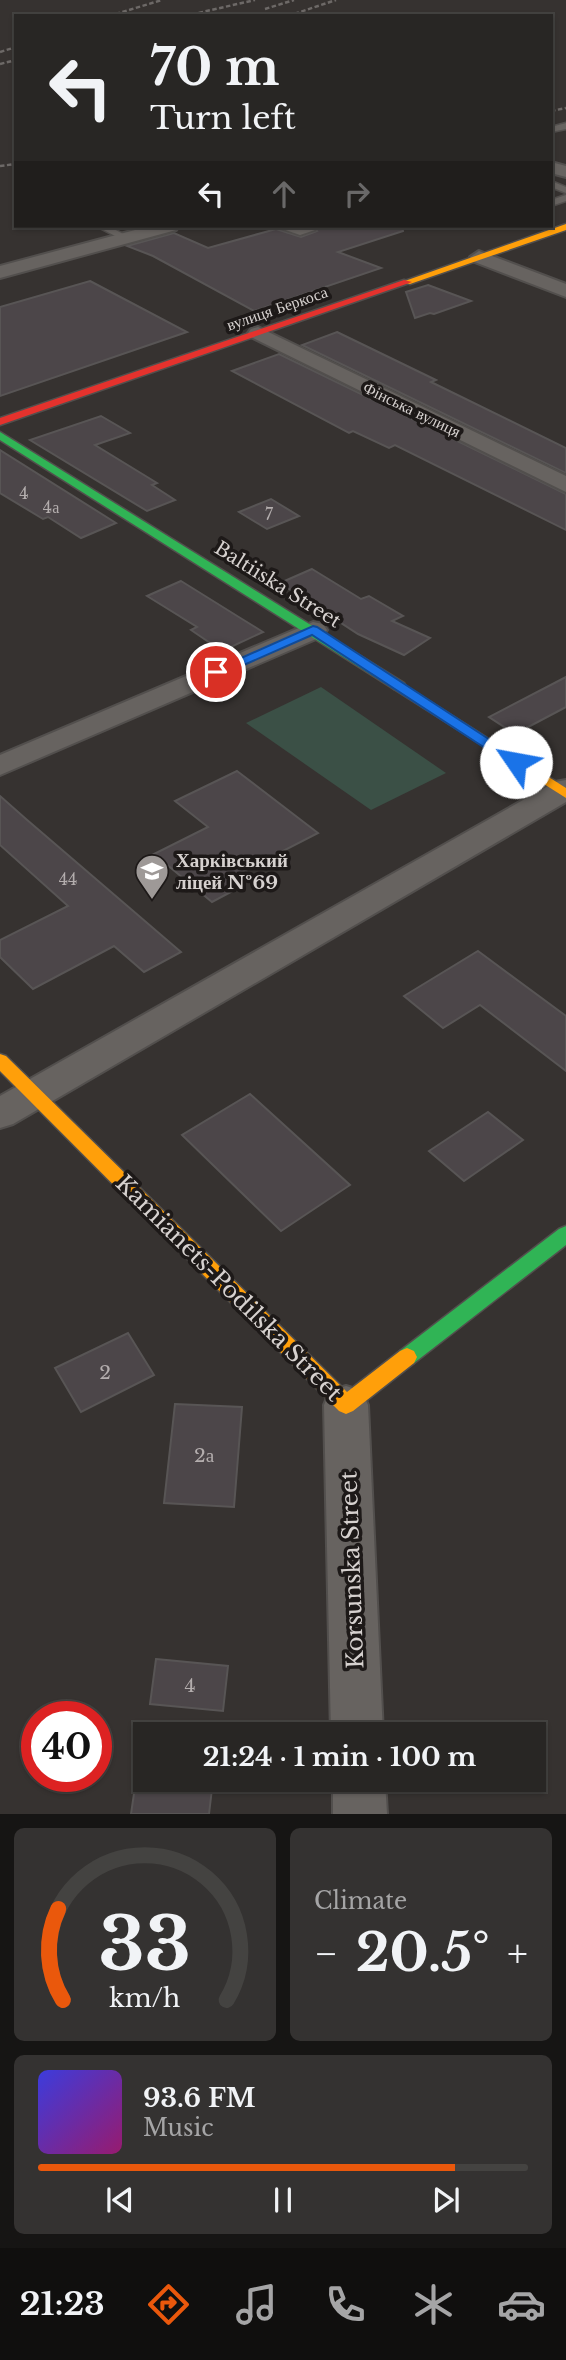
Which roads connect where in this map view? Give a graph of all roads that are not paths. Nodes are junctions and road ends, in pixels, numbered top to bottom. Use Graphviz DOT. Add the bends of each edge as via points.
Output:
graph roads {
  1 [pos="566,227"];
  2 [pos="105,228"];
  3 [pos="163,228"];
  4 [pos="286,228"];
  5 [pos="310,230"];
  6 [pos="126,238"];
  7 [pos="479,257"];
  8 [pos="0,272"];
  9 [pos="566,291"];
  10 [pos="258,333"];
  11 [pos="0,422"];
  12 [pos="0,435"];
  13 [pos="566,485"];
  14 [pos="313,630"];
  15 [pos="0,766"];
  16 [pos="565,792"];
  17 [pos="0,1060"];
  18 [pos="33,1094"];
  19 [pos="0,1114"];
  20 [pos="566,1234"];
  21 [pos="346,1405"];
  22 [pos="357,1722"];
  23 [pos="359,1792"];
  24 [pos="360,1814"];
  1 -- 7 [label="street, вулиця Беркоса"];
  2 -- 6 [label="lane"];
  3 -- 6 [label="street"];
  4 -- 5 [label="lane"];
  6 -- 8 [label="street"];
  7 -- 9 [label="street"];
  7 -- 10 [label="street, вулиця Беркоса"];
  10 -- 11 [label="street, вулиця Беркоса"];
  10 -- 13 [label="street, Фінська вулиця"];
  12 -- 14 [label="street, Baltiiska Street"];
  14 -- 15 [label="street"];
  14 -- 16 [label="street, Baltiiska Street"];
  16 -- 18 [label="street"];
  17 -- 18 [label="street, Kamianets-Podilska Street"];
  18 -- 19 [label="street"];
  18 -- 21 [label="street, Kamianets-Podilska Street"];
  20 -- 21 [label="street, Kamianets-Podilska Street"];
  21 -- 22 [label="street, Korsunska Street"];
  23 -- 24 [label="street"];
}
